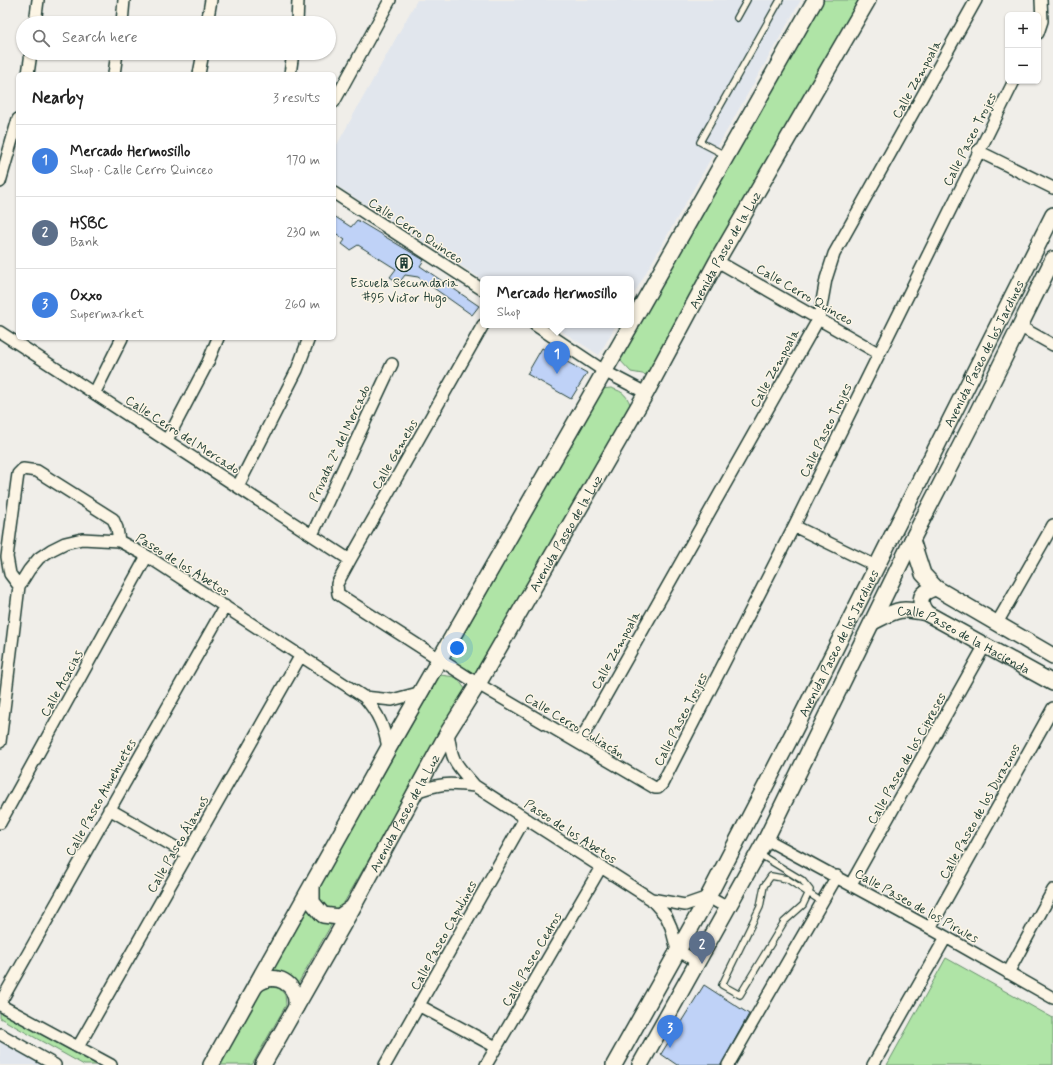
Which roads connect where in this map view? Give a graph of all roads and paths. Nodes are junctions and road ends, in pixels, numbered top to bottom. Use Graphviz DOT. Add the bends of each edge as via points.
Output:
graph roads {
  1 [pos="38,0"];
  2 [pos="124,0"];
  3 [pos="211,0"];
  4 [pos="298,0"];
  5 [pos="390,0"];
  6 [pos="780,0"];
  7 [pos="815,0"];
  8 [pos="868,0"];
  9 [pos="976,0"];
  10 [pos="1041,0"];
  11 [pos="745,1"];
  12 [pos="36,16"];
  13 [pos="123,16"];
  14 [pos="208,16"];
  15 [pos="297,16"];
  16 [pos="737,18"];
  17 [pos="1041,24"];
  18 [pos="30,60"];
  19 [pos="116,60"];
  20 [pos="202,60"];
  21 [pos="292,60"];
  22 [pos="28,72"];
  23 [pos="114,72"];
  24 [pos="199,72"];
  25 [pos="290,72"];
  26 [pos="1012,84"];
  27 [pos="336,98"];
  28 [pos="16,126"];
  29 [pos="978,151"];
  30 [pos="726,156"];
  31 [pos="0,182"];
  32 [pos="1053,188"];
  33 [pos="336,194"];
  34 [pos="1053,215"];
  35 [pos="1053,259"];
  36 [pos="717,261"];
  37 [pos="480,288"];
  38 [pos="819,318"];
  39 [pos="634,320"];
  40 [pos="1019,326"];
  41 [pos="481,328"];
  42 [pos="540,328"];
  43 [pos="629,328"];
  44 [pos="0,332"];
  45 [pos="16,338"];
  46 [pos="121,340"];
  47 [pos="217,340"];
  48 [pos="308,340"];
  49 [pos="25,342"];
  50 [pos="1053,345"];
  51 [pos="878,353"];
  52 [pos="392,364"];
  53 [pos="604,371"];
  54 [pos="95,392"];
  55 [pos="646,394"];
  56 [pos="953,415"];
  57 [pos="972,425"];
  58 [pos="167,440"];
  59 [pos="931,457"];
  60 [pos="949,467"];
  61 [pos="238,486"];
  62 [pos="1053,525"];
  63 [pos="794,526"];
  64 [pos="312,535"];
  65 [pos="912,540"];
  66 [pos="119,541"];
  67 [pos="148,556"];
  68 [pos="350,560"];
  69 [pos="876,566"];
  70 [pos="19,586"];
  71 [pos="936,588"];
  72 [pos="225,606"];
  73 [pos="926,613"];
  74 [pos="873,622"];
  75 [pos="997,623"];
  76 [pos="985,645"];
  77 [pos="301,656"];
  78 [pos="1053,656"];
  79 [pos="440,660"];
  80 [pos="1053,683"];
  81 [pos="478,684"];
  82 [pos="422,692"];
  83 [pos="813,694"];
  84 [pos="364,697"];
  85 [pos="833,704"];
  86 [pos="1053,708"];
  87 [pos="448,732"];
  88 [pos="793,733"];
  89 [pos="0,742"];
  90 [pos="579,743"];
  91 [pos="813,744"];
  92 [pos="388,749"];
  93 [pos="475,786"];
  94 [pos="658,788"];
  95 [pos="413,793"];
  96 [pos="109,809"];
  97 [pos="525,818"];
  98 [pos="0,823"];
  99 [pos="766,839"];
  100 [pos="758,853"];
  101 [pos="187,854"];
  102 [pos="601,867"];
  103 [pos="837,876"];
  104 [pos="851,884"];
  105 [pos="313,885"];
  106 [pos="1053,890"];
  107 [pos="708,897"];
  108 [pos="651,899"];
  109 [pos="822,902"];
  110 [pos="353,907"];
  111 [pos="728,908"];
  112 [pos="930,928"];
  113 [pos="946,937"];
  114 [pos="677,950"];
  115 [pos="698,962"];
  116 [pos="1008,973"];
  117 [pos="256,985"];
  118 [pos="1053,998"];
  119 [pos="0,1004"];
  120 [pos="420,1006"];
  121 [pos="296,1007"];
  122 [pos="0,1034"];
  123 [pos="78,1047"];
  124 [pos="496,1047"];
  125 [pos="643,1064"];
  126 [pos="55,1065"];
  127 [pos="111,1065"];
  128 [pos="211,1065"];
  129 [pos="263,1065"];
  130 [pos="385,1065"];
  131 [pos="486,1065"];
  132 [pos="614,1065"];
  133 [pos="728,1065"];
  134 [pos="873,1065"];
  1 -- 12 [label="street"];
  2 -- 13 [label="street"];
  3 -- 14 [label="street"];
  4 -- 15 [label="street"];
  5 -- 27 [label="street"];
  6 -- 30 [label="lane" via="700,142"];
  7 -- 30 [label="street"];
  8 -- 36 [label="street, Avenida Paseo de la Luz"];
  9 -- 38 [label="street, Calle Zempoala" via="834,254 826,279"];
  10 -- 17 [label="street"];
  11 -- 16 [label="lane"];
  18 -- 22 [label="street"];
  19 -- 23 [label="street"];
  20 -- 24 [label="street"];
  21 -- 25 [label="street"];
  26 -- 29 [label="street, Calle Paseo Trojes"];
  28 -- 31 [label="street"];
  29 -- 32 [label="street"];
  29 -- 51 [label="street, Calle Paseo Trojes"];
  30 -- 39 [label="street"];
  33 -- 37 [label="street, Calle Cerro Quinceo"];
  34 -- 56 [label="street, Avenida Paseo de los Jardines"];
  35 -- 40 [label="street, Avenida Paseo de los Jardines"];
  36 -- 38 [label="street, Calle Cerro Quinceo"];
  36 -- 55 [label="street, Avenida Paseo de la Luz"];
  38 -- 51 [label="street, Calle Cerro Quinceo"];
  38 -- 90 [label="street, Calle Zempoala"];
  40 -- 50 [label="street"];
  40 -- 57 [label="street, Avenida Paseo de los Jardines"];
  41 -- 68 [label="street, Calle Gemelos"];
  42 -- 53 [label="street"];
  43 -- 53 [label="street"];
  44 -- 45 [label="street, Calle Cerro del Mercado"];
  46 -- 54 [label="street"];
  47 -- 58 [label="street"];
  48 -- 61 [label="street" via="296,370"];
  49 -- 54 [label="street, Calle Cerro del Mercado"];
  51 -- 63 [label="street, Calle Paseo Trojes"];
  52 -- 64 [label="street, Privada 2ª del Mercado"];
  53 -- 55 [label="street"];
  53 -- 79 [label="street"];
  54 -- 58 [label="street, Calle Cerro del Mercado"];
  55 -- 81 [label="street, Avenida Paseo de la Luz"];
  56 -- 57 [label="street"];
  56 -- 59 [label="street, Avenida Paseo de los Jardines"];
  57 -- 60 [label="street, Avenida Paseo de los Jardines"];
  58 -- 61 [label="street, Calle Cerro del Mercado"];
  59 -- 60 [label="street"];
  59 -- 69 [label="street, Avenida Paseo de los Jardines"];
  60 -- 65 [label="street, Avenida Paseo de los Jardines"];
  61 -- 64 [label="street, Calle Cerro del Mercado"];
  62 -- 75 [label="street"];
  63 -- 69 [label="street"];
  63 -- 94 [label="street, Calle Paseo Trojes"];
  64 -- 68 [label="street, Calle Cerro del Mercado"];
  65 -- 71 [label="street, Calle Paseo de la Hacienda" via="923,574"];
  65 -- 74 [label="street, Avenida Paseo de los Jardines"];
  66 -- 67 [label="street, Paseo de los Abetos"];
  66 -- 70 [label="street, Paseo de los Abetos" via="82,539 65,543 39,558"];
  66 -- 70 [label="street" via="113,519 36,470 23,469 16,481 7,557 10,574"];
  67 -- 72 [label="street, Paseo de los Abetos"];
  67 -- 98 [label="street, Calle Acacias"];
  68 -- 79 [label="street, Calle Gemelos" via="337,584 341,598"];
  69 -- 83 [label="street, Avenida Paseo de los Jardines"];
  70 -- 89 [label="street, Paseo de los Abetos"];
  71 -- 73 [label="street" via="924,594 920,601"];
  71 -- 75 [label="street, Calle Paseo de la Hacienda"];
  72 -- 77 [label="street, Paseo de los Abetos"];
  72 -- 96 [label="street, Calle Paseo Ahuehuetes"];
  73 -- 74 [label="street, Calle Paseo de la Hacienda" via="906,608"];
  73 -- 76 [label="street, Calle Paseo de la Hacienda"];
  74 -- 85 [label="street, Avenida Paseo de los Jardines"];
  75 -- 78 [label="street, Calle Paseo de la Hacienda"];
  76 -- 80 [label="street, Calle Paseo de la Hacienda"];
  76 -- 104 [label="street, Calle Paseo de los Cipreses"];
  77 -- 84 [label="street, Paseo de los Abetos"];
  77 -- 101 [label="street, Calle Paseo Álamos"];
  79 -- 81 [label="street, Calle Cerro Culiacán"];
  79 -- 82 [label="street"];
  81 -- 87 [label="street, Avenida Paseo de la Luz"];
  81 -- 90 [label="street, Calle Cerro Culiacán"];
  82 -- 84 [label="street, Paseo de los Abetos" via="392,700"];
  82 -- 92 [label="street"];
  83 -- 85 [label="street"];
  83 -- 88 [label="street, Avenida Paseo de los Jardines"];
  84 -- 92 [label="street, Paseo de los Abetos" via="380,718"];
  85 -- 91 [label="street, Avenida Paseo de los Jardines"];
  86 -- 112 [label="street, Calle Paseo de los Duraznos"];
  87 -- 93 [label="street, Paseo de los Abetos" via="452,758"];
  87 -- 95 [label="street, Avenida Paseo de la Luz"];
  88 -- 91 [label="street"];
  88 -- 107 [label="street, Avenida Paseo de los Jardines"];
  90 -- 94 [label="street, Calle Cerro Culiacán"];
  91 -- 99 [label="street, Avenida Paseo de los Jardines"];
  92 -- 105 [label="street"];
  93 -- 95 [label="street, Paseo de los Abetos" via="438,784"];
  93 -- 97 [label="street, Paseo de los Abetos"];
  95 -- 110 [label="street, Avenida Paseo de la Luz"];
  96 -- 101 [label="street"];
  96 -- 119 [label="street, Calle Paseo Ahuehuetes"];
  97 -- 102 [label="street, Paseo de los Abetos"];
  97 -- 120 [label="street, Calle Paseo Capulines"];
  99 -- 100 [label="street, Avenida Paseo de los Jardines"];
  99 -- 103 [label="street, Calle Paseo de los Pirules"];
  100 -- 109 [label="lane" via="802,880 810,890 806,897 803,904 784,922 740,996 722,986 760,907 764,886 771,876 787,879 793,883 805,891 811,895"];
  100 -- 111 [label="street, Avenida Paseo de los Jardines"];
  101 -- 123 [label="street, Calle Paseo Álamos"];
  102 -- 108 [label="street, Paseo de los Abetos"];
  102 -- 124 [label="street, Calle Paseo Cedros"];
  103 -- 104 [label="street, Calle Paseo de los Pirules"];
  103 -- 109 [label="street"];
  104 -- 112 [label="street, Calle Paseo de los Pirules"];
  105 -- 110 [label="street" via="312,902 323,915 339,917"];
  105 -- 117 [label="street"];
  106 -- 116 [label="street"];
  107 -- 108 [label="street, Paseo de los Abetos" via="685,905"];
  107 -- 111 [label="street"];
  107 -- 114 [label="street, Avenida Paseo de los Jardines"];
  108 -- 114 [label="street, Paseo de los Abetos" via="666,916"];
  109 -- 133 [label="street"];
  110 -- 121 [label="street, Avenida Paseo de la Luz"];
  111 -- 115 [label="street, Avenida Paseo de los Jardines"];
  112 -- 113 [label="street, Calle Paseo de los Pirules"];
  113 -- 116 [label="street, Calle Paseo de los Pirules"];
  113 -- 134 [label="street"];
  114 -- 115 [label="street"];
  114 -- 132 [label="street, Avenida Paseo de los Jardines"];
  115 -- 125 [label="street, Avenida Paseo de los Jardines"];
  116 -- 118 [label="street, Calle Paseo de los Pirules"];
  117 -- 121 [label="street" via="266,979 284,980 293,989"];
  117 -- 128 [label="street"];
  119 -- 123 [label="street"];
  120 -- 124 [label="street"];
  120 -- 130 [label="street, Calle Paseo Capulines"];
  121 -- 129 [label="street, Avenida Paseo de la Luz"];
  122 -- 126 [label="street"];
  123 -- 127 [label="street"];
  124 -- 131 [label="street, Calle Paseo Cedros"];
}
